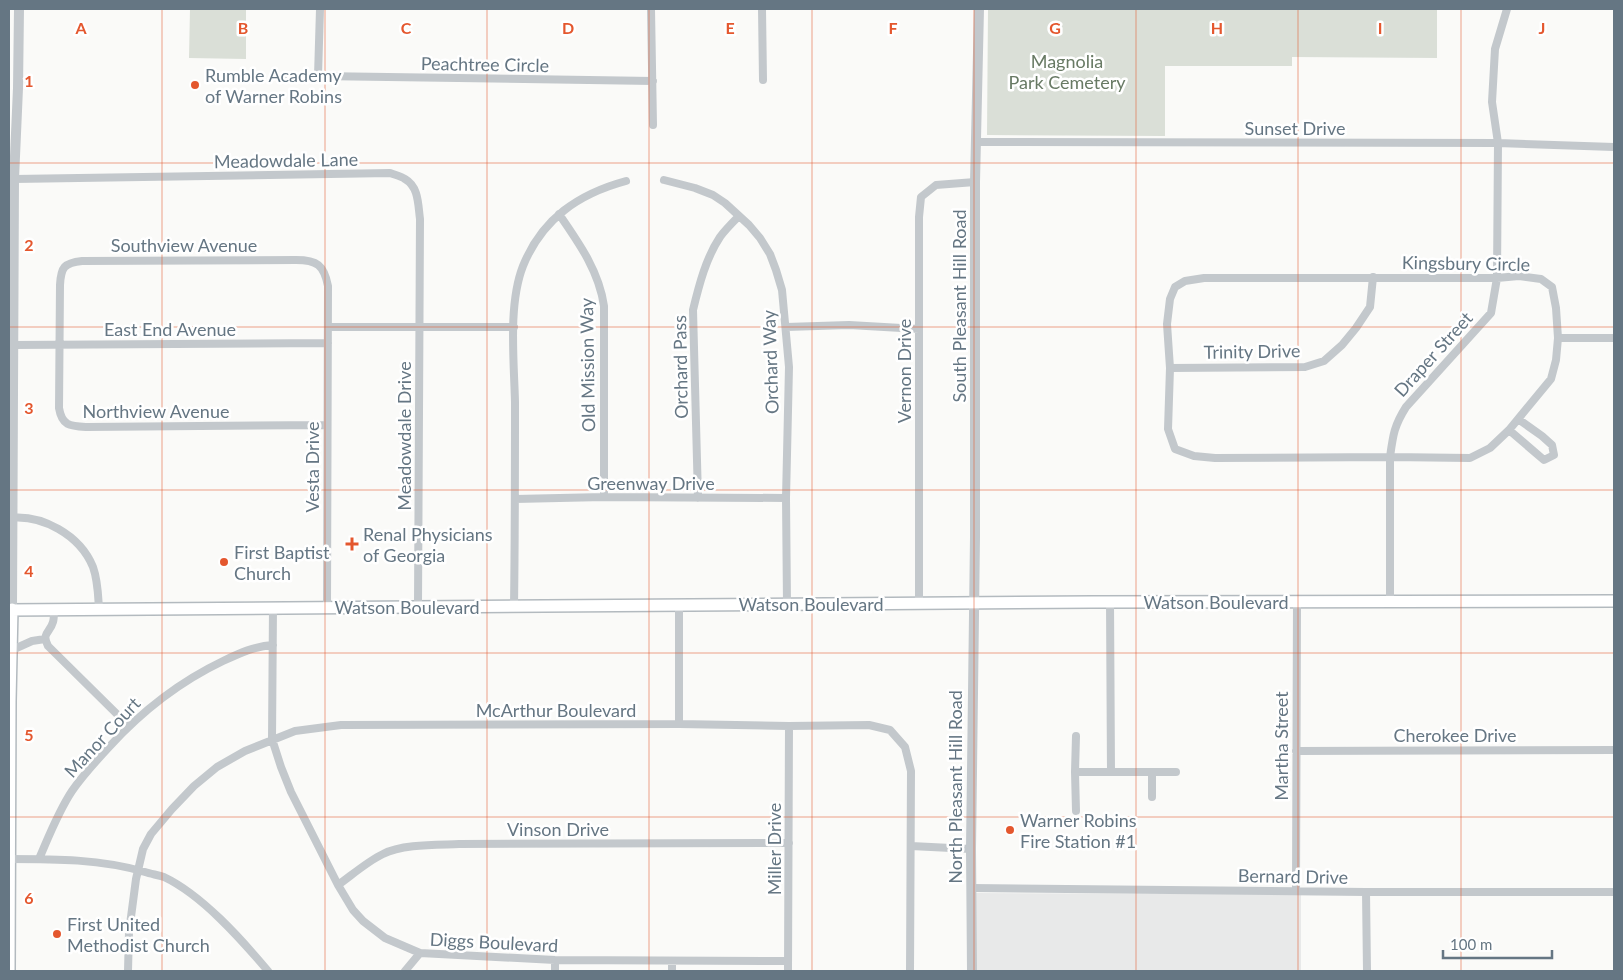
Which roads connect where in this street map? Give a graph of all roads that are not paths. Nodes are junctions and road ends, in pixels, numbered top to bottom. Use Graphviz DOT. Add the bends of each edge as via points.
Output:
graph roads {
  1 [pos="19,9"];
  2 [pos="320,9"];
  3 [pos="651,9"];
  4 [pos="762,9"];
  5 [pos="979,9"];
  6 [pos="1506,9"];
  7 [pos="318,76"];
  8 [pos="285,79"];
  9 [pos="763,80"];
  10 [pos="653,81"];
  11 [pos="653,125"];
  12 [pos="976,142"];
  13 [pos="1498,143"];
  14 [pos="1614,147"];
  15 [pos="14,179"];
  16 [pos="664,180"];
  17 [pos="626,181"];
  18 [pos="975,182"];
  19 [pos="559,214"];
  20 [pos="738,217"];
  21 [pos="1373,277"];
  22 [pos="1497,278"];
  23 [pos="514,326"];
  24 [pos="328,327"];
  25 [pos="419,327"];
  26 [pos="786,327"];
  27 [pos="918,328"];
  28 [pos="1558,338"];
  29 [pos="1614,338"];
  30 [pos="328,343"];
  31 [pos="60,344"];
  32 [pos="13,345"];
  33 [pos="1170,368"];
  34 [pos="1518,419"];
  35 [pos="327,425"];
  36 [pos="1509,430"];
  37 [pos="1390,456"];
  38 [pos="604,497"];
  39 [pos="698,498"];
  40 [pos="786,498"];
  41 [pos="515,499"];
  42 [pos="11,518"];
  43 [pos="1297,601"];
  44 [pos="1614,601"];
  45 [pos="1110,602"];
  46 [pos="1390,602"];
  47 [pos="918,603"];
  48 [pos="973,603"];
  49 [pos="787,604"];
  50 [pos="679,605"];
  51 [pos="418,606"];
  52 [pos="514,606"];
  53 [pos="327,607"];
  54 [pos="273,608"];
  55 [pos="54,609"];
  56 [pos="99,609"];
  57 [pos="11,610"];
  58 [pos="45,639"];
  59 [pos="274,645"];
  60 [pos="12,650"];
  61 [pos="10,701"];
  62 [pos="679,724"];
  63 [pos="129,726"];
  64 [pos="789,726"];
  65 [pos="9,728"];
  66 [pos="1076,736"];
  67 [pos="272,739"];
  68 [pos="1614,750"];
  69 [pos="1296,751"];
  70 [pos="1076,772"];
  71 [pos="1111,772"];
  72 [pos="1152,772"];
  73 [pos="1176,772"];
  74 [pos="1152,797"];
  75 [pos="1076,811"];
  76 [pos="789,843"];
  77 [pos="911,846"];
  78 [pos="971,849"];
  79 [pos="9,859"];
  80 [pos="39,859"];
  81 [pos="137,870"];
  82 [pos="338,885"];
  83 [pos="972,888"];
  84 [pos="1296,891"];
  85 [pos="1366,892"];
  86 [pos="1614,892"];
  87 [pos="420,953"];
  88 [pos="555,960"];
  89 [pos="672,961"];
  90 [pos="788,961"];
  91 [pos="9,971"];
  92 [pos="128,971"];
  93 [pos="268,971"];
  94 [pos="406,971"];
  95 [pos="555,971"];
  96 [pos="672,971"];
  97 [pos="788,971"];
  98 [pos="910,971"];
  99 [pos="972,971"];
  100 [pos="1367,971"];
  1 -- 15 [label="street"];
  2 -- 7 [label="street"];
  3 -- 10 [label="street"];
  4 -- 9 [label="street"];
  5 -- 12 [label="street, South Pleasant Hill Road"];
  6 -- 13 [label="street, Draper Street" via="1495,49 1492,102"];
  7 -- 8 [label="street, Peachtree Circle"];
  7 -- 10 [label="street, Peachtree Circle"];
  10 -- 11 [label="street"];
  12 -- 13 [label="street, Sunset Drive"];
  12 -- 18 [label="street, South Pleasant Hill Road"];
  13 -- 14 [label="street, Sunset Drive"];
  13 -- 22 [label="street, Draper Street"];
  15 -- 25 [label="street, Meadowdale Lane" via="390,173 405,178 417,196 420,219"];
  15 -- 32 [label="street"];
  16 -- 20 [label="street, Orchard Way" via="713,195"];
  17 -- 19 [label="street" via="589,194"];
  18 -- 27 [label="street, Vernon Drive" via="936,185 921,197"];
  18 -- 48 [label="street, South Pleasant Hill Road"];
  19 -- 23 [label="street" via="538,237 523,268"];
  19 -- 38 [label="street, Old Mission Way" via="598,278 604,306"];
  20 -- 26 [label="street, Orchard Way" via="749,225 770,254 782,290"];
  20 -- 39 [label="street, Orchard Pass" via="720,237 708,261 693,310"];
  21 -- 22 [label="street, Kingsbury Circle"];
  21 -- 33 [label="street, Trinity Drive" via="1370,307 1342,345 1324,361 1305,367"];
  21 -- 33 [label="street, Kingsbury Circle" via="1204,278 1185,281 1175,288 1170,298 1167,324"];
  22 -- 28 [label="street, Kingsbury Circle" via="1541,279 1552,287"];
  22 -- 37 [label="street, Draper Street" via="1490,313 1406,407 1393,433"];
  23 -- 25 [label="street"];
  23 -- 41 [label="street"];
  24 -- 25 [label="street"];
  24 -- 30 [label="street, Vesta Drive"];
  24 -- 31 [label="street, Southview Avenue" via="327,278 317,263 308,260 82,261 67,264 61,274"];
  25 -- 51 [label="street, Meadowdale Drive"];
  26 -- 27 [label="street"];
  26 -- 40 [label="street, Orchard Way" via="789,367"];
  27 -- 47 [label="street, Vernon Drive"];
  28 -- 29 [label="street"];
  28 -- 34 [label="street, Kingsbury Circle" via="1551,379"];
  30 -- 31 [label="street, East End Avenue"];
  30 -- 35 [label="street, Vesta Drive"];
  31 -- 32 [label="street, East End Avenue"];
  31 -- 35 [label="street, Northview Avenue" via="59,408 68,425"];
  32 -- 42 [label="street"];
  33 -- 37 [label="street, Kingsbury Circle" via="1168,429 1175,449 1194,456 1215,458"];
  34 -- 36 [label="street, Kingsbury Circle"];
  34 -- 36 [label="street" via="1552,445 1554,455 1544,460"];
  35 -- 53 [label="street, Vesta Drive"];
  36 -- 37 [label="street, Kingsbury Circle" via="1490,448 1470,458"];
  37 -- 46 [label="street, Draper Street"];
  38 -- 39 [label="street, Greenway Drive"];
  38 -- 41 [label="street, Greenway Drive"];
  39 -- 40 [label="street, Greenway Drive"];
  40 -- 49 [label="street, Orchard Way"];
  41 -- 52 [label="street"];
  42 -- 56 [label="street" via="47,523 83,549 97,582"];
  42 -- 57 [label="street"];
  43 -- 45 [label="main road, Watson Boulevard"];
  43 -- 46 [label="main road, Watson Boulevard"];
  43 -- 69 [label="street, Martha Street"];
  44 -- 46 [label="main road, Watson Boulevard"];
  45 -- 48 [label="main road, Watson Boulevard"];
  45 -- 71 [label="street"];
  47 -- 48 [label="main road, Watson Boulevard"];
  47 -- 49 [label="main road, Watson Boulevard"];
  48 -- 78 [label="street, North Pleasant Hill Road"];
  49 -- 50 [label="main road, Watson Boulevard"];
  50 -- 52 [label="main road, Watson Boulevard"];
  50 -- 62 [label="street"];
  51 -- 52 [label="main road, Watson Boulevard"];
  51 -- 53 [label="main road, Watson Boulevard"];
  53 -- 54 [label="main road, Watson Boulevard"];
  54 -- 56 [label="main road, Watson Boulevard"];
  54 -- 59 [label="street, Diggs Boulevard"];
  55 -- 56 [label="main road, Watson Boulevard"];
  55 -- 57 [label="main road, Watson Boulevard"];
  55 -- 58 [label="street" via="53,622"];
  57 -- 60 [label="main road"];
  58 -- 60 [label="street"];
  58 -- 63 [label="street" via="48,646"];
  59 -- 63 [label="street, Manor Court" via="244,651 208,668 168,692"];
  59 -- 67 [label="street, Diggs Boulevard"];
  60 -- 61 [label="main road"];
  61 -- 65 [label="main road"];
  62 -- 64 [label="street, McArthur Boulevard"];
  62 -- 67 [label="street, McArthur Boulevard" via="341,725 295,731"];
  63 -- 80 [label="street, Manor Court" via="93,763 73,790"];
  64 -- 76 [label="street, Miller Drive"];
  64 -- 77 [label="street, McArthur Boulevard" via="869,725 890,730 905,747 910,771"];
  65 -- 79 [label="main road"];
  66 -- 70 [label="street"];
  67 -- 81 [label="street, McArthur Boulevard" via="217,767 194,786 151,834"];
  67 -- 82 [label="street, Diggs Boulevard" via="291,792"];
  68 -- 69 [label="street, Cherokee Drive"];
  69 -- 84 [label="street, Martha Street"];
  70 -- 71 [label="street"];
  70 -- 75 [label="street"];
  71 -- 72 [label="street"];
  72 -- 73 [label="street"];
  72 -- 74 [label="street"];
  76 -- 82 [label="street, Vinson Drive" via="426,845 383,853"];
  76 -- 90 [label="street, Miller Drive"];
  77 -- 78 [label="street"];
  77 -- 98 [label="street, McArthur Boulevard"];
  78 -- 83 [label="street, North Pleasant Hill Road"];
  79 -- 80 [label="street"];
  79 -- 91 [label="main road"];
  80 -- 81 [label="street" via="91,861"];
  81 -- 92 [label="street, McArthur Boulevard"];
  81 -- 93 [label="street" via="163,877 186,890"];
  82 -- 87 [label="street, Diggs Boulevard" via="363,921 385,938"];
  83 -- 84 [label="street, Bernard Drive"];
  83 -- 99 [label="street, North Pleasant Hill Road"];
  84 -- 85 [label="street, Bernard Drive"];
  85 -- 86 [label="street, Bernard Drive"];
  85 -- 100 [label="street"];
  87 -- 88 [label="street, Diggs Boulevard"];
  87 -- 94 [label="street"];
  88 -- 89 [label="street, Diggs Boulevard"];
  88 -- 95 [label="street"];
  89 -- 90 [label="street, Diggs Boulevard"];
  89 -- 96 [label="street"];
  90 -- 97 [label="street, Miller Drive"];
}
